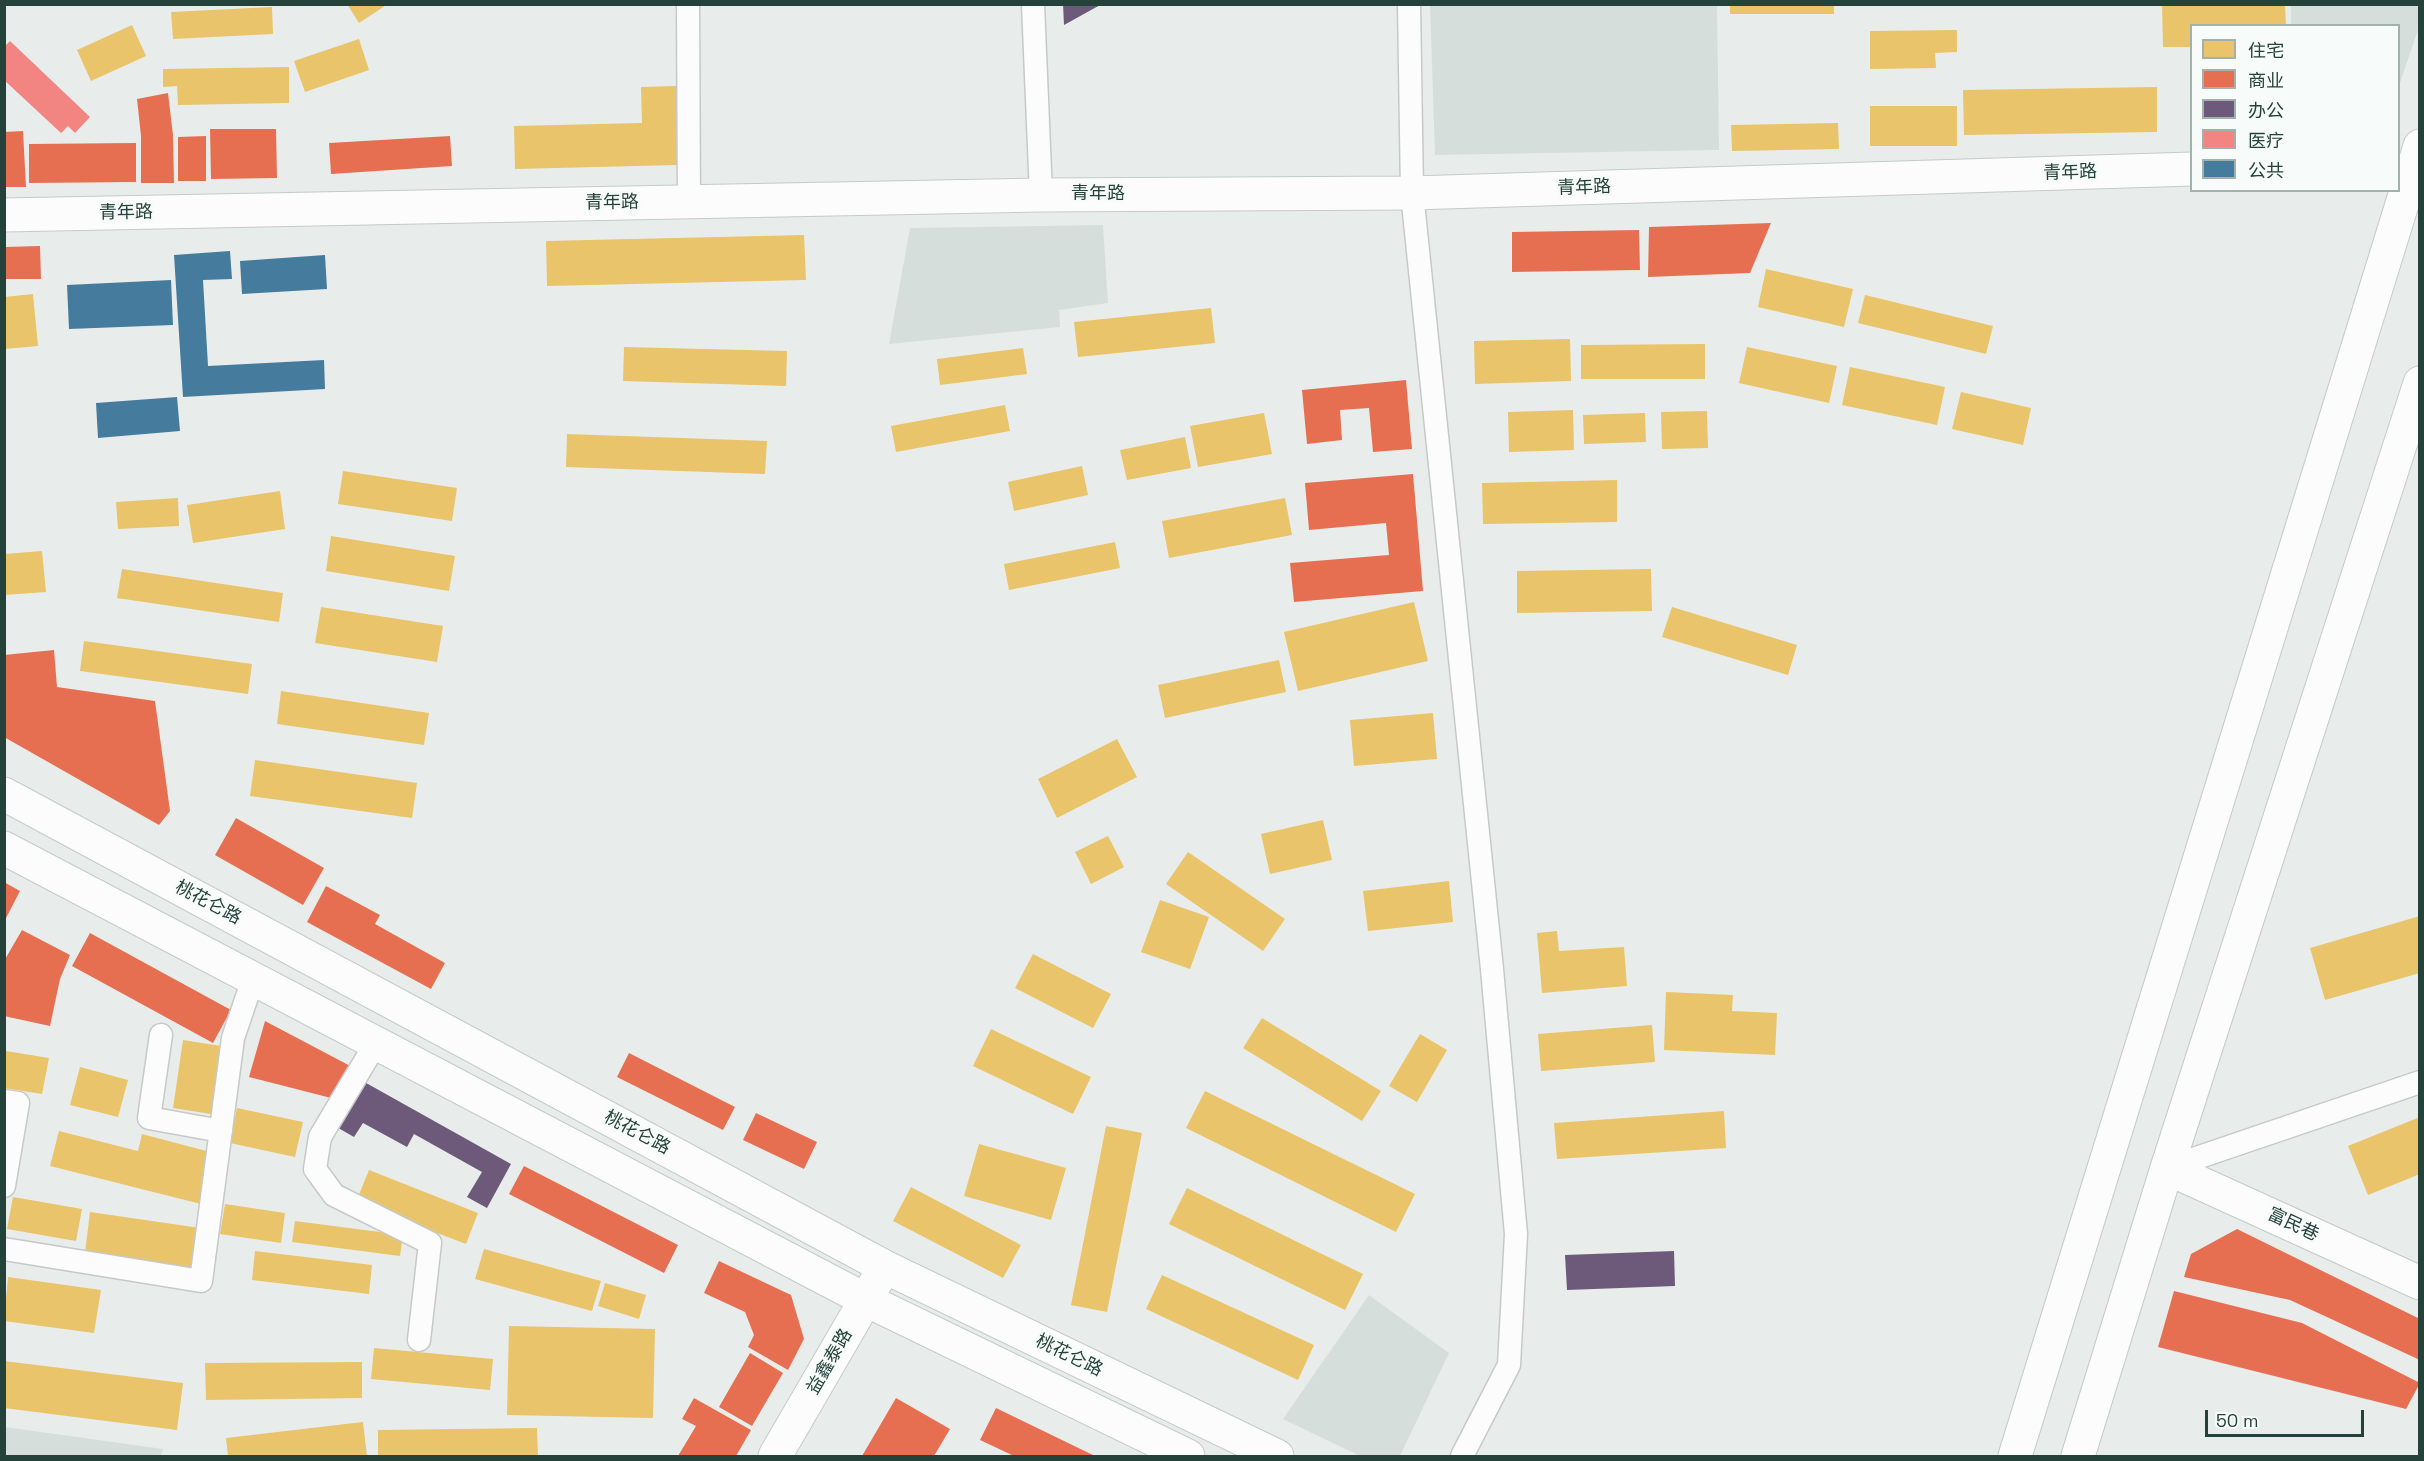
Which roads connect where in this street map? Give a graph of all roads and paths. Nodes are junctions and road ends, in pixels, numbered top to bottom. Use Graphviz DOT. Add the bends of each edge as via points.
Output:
graph roads {
  1 [pos="688,4"];
  2 [pos="1034,4"];
  3 [pos="1409,4"];
  4 [pos="2413,158"];
  5 [pos="2190,169"];
  6 [pos="1412,193"];
  7 [pos="1041,195"];
  8 [pos="689,202"];
  9 [pos="4,215"];
  10 [pos="2420,383"];
  11 [pos="4,794"];
  12 [pos="4,849"];
  13 [pos="253,979"];
  14 [pos="161,1035"];
  15 [pos="376,1043"];
  16 [pos="2420,1082"];
  17 [pos="4,1101"];
  18 [pos="221,1131"];
  19 [pos="2167,1167"];
  20 [pos="4,1186"];
  21 [pos="4,1249"];
  22 [pos="885,1267"];
  23 [pos="2420,1283"];
  24 [pos="867,1300"];
  25 [pos="419,1340"];
  26 [pos="775,1456"];
  27 [pos="1188,1456"];
  28 [pos="1277,1456"];
  29 [pos="1462,1456"];
  30 [pos="2015,1456"];
  31 [pos="2079,1456"];
  1 -- 8 [label="street"];
  2 -- 7 [label="street"];
  3 -- 6 [label="street"];
  4 -- 30 [label="main road"];
  5 -- 6 [label="main road, 青年路"];
  6 -- 7 [label="main road, 青年路"];
  6 -- 29 [label="street" via="1516,1234 1509,1365"];
  7 -- 8 [label="main road, 青年路"];
  8 -- 9 [label="main road, 青年路"];
  10 -- 19 [label="main road"];
  11 -- 22 [label="main road, 桃花仑路"];
  12 -- 13 [label="main road"];
  13 -- 15 [label="main road"];
  13 -- 18 [label="street" via="233,1038"];
  14 -- 18 [label="street" via="149,1118"];
  15 -- 24 [label="main road"];
  15 -- 25 [label="street" via="320,1137 315,1169 334,1195 430,1243"];
  16 -- 19 [label="street"];
  17 -- 20 [label="street" via="18,1103"];
  18 -- 21 [label="street" via="201,1281"];
  19 -- 23 [label="main road, 富民巷"];
  19 -- 31 [label="main road"];
  22 -- 24 [label="main road, 益鑫泰路"];
  22 -- 28 [label="main road, 桃花仑路"];
  24 -- 26 [label="main road, 益鑫泰路"];
  24 -- 27 [label="main road"];
}
